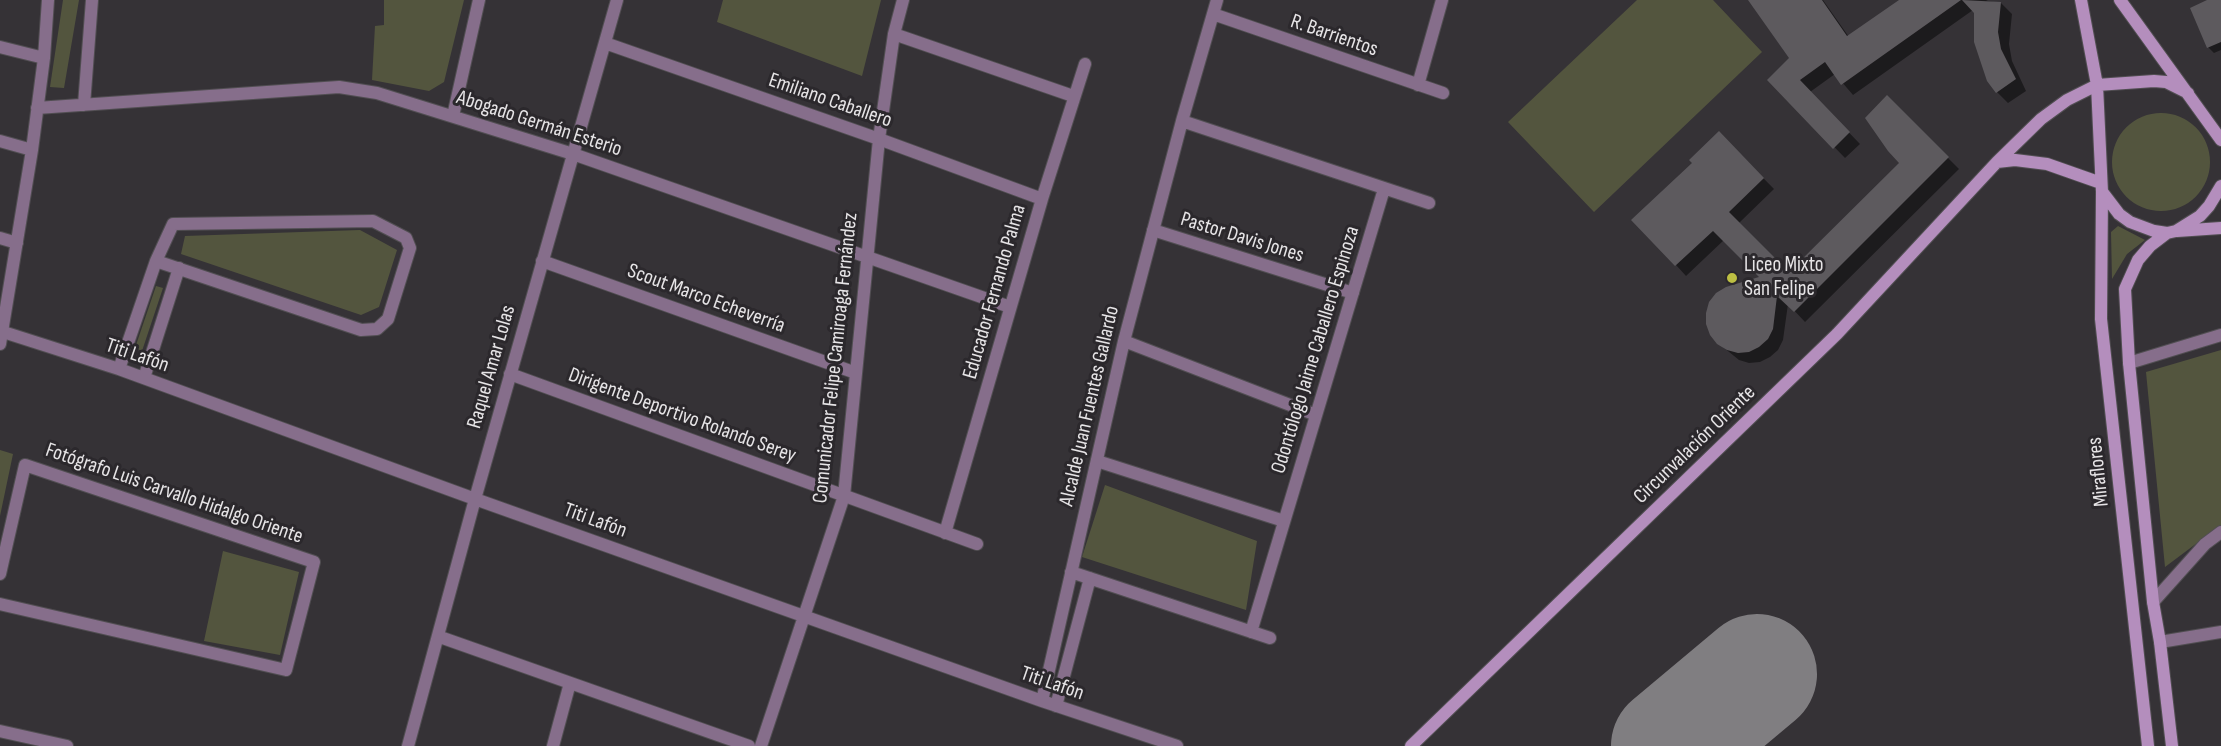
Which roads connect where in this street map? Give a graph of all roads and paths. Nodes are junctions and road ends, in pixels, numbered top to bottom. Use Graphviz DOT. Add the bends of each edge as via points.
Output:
graph roads {
  1 [pos="48,0"];
  2 [pos="92,0"];
  3 [pos="479,0"];
  4 [pos="617,0"];
  5 [pos="903,0"];
  6 [pos="1217,0"];
  7 [pos="1442,0"];
  8 [pos="2081,0"];
  9 [pos="2120,0"];
  10 [pos="1213,14"];
  11 [pos="894,34"];
  12 [pos="604,43"];
  13 [pos="0,47"];
  14 [pos="44,58"];
  15 [pos="1085,64"];
  16 [pos="1419,85"];
  17 [pos="2097,85"];
  18 [pos="1443,93"];
  19 [pos="2188,93"];
  20 [pos="1073,96"];
  21 [pos="84,105"];
  22 [pos="38,108"];
  23 [pos="453,116"];
  24 [pos="1182,121"];
  25 [pos="879,139"];
  26 [pos="2221,140"];
  27 [pos="0,141"];
  28 [pos="32,150"];
  29 [pos="573,154"];
  30 [pos="1997,162"];
  31 [pos="2221,186"];
  32 [pos="2102,187"];
  33 [pos="1384,189"];
  34 [pos="1042,199"];
  35 [pos="1429,203"];
  36 [pos="2221,228"];
  37 [pos="1153,230"];
  38 [pos="2171,232"];
  39 [pos="0,238"];
  40 [pos="17,243"];
  41 [pos="868,255"];
  42 [pos="156,261"];
  43 [pos="542,261"];
  44 [pos="179,268"];
  45 [pos="1353,293"];
  46 [pos="1010,307"];
  47 [pos="1,335"];
  48 [pos="2221,335"];
  49 [pos="1124,341"];
  50 [pos="2129,363"];
  51 [pos="119,369"];
  52 [pos="856,373"];
  53 [pos="510,374"];
  54 [pos="144,378"];
  55 [pos="1316,415"];
  56 [pos="1097,461"];
  57 [pos="844,496"];
  58 [pos="475,499"];
  59 [pos="1284,521"];
  60 [pos="2221,532"];
  61 [pos="945,533"];
  62 [pos="977,544"];
  63 [pos="1071,572"];
  64 [pos="0,575"];
  65 [pos="1090,578"];
  66 [pos="2153,602"];
  67 [pos="0,604"];
  68 [pos="805,616"];
  69 [pos="1251,632"];
  70 [pos="2221,632"];
  71 [pos="440,637"];
  72 [pos="1270,638"];
  73 [pos="2160,642"];
  74 [pos="570,682"];
  75 [pos="1042,701"];
  76 [pos="1056,706"];
  77 [pos="0,731"];
  78 [pos="67,746"];
  79 [pos="408,746"];
  80 [pos="553,746"];
  81 [pos="749,746"];
  82 [pos="761,746"];
  83 [pos="1177,746"];
  84 [pos="1411,746"];
  85 [pos="2148,746"];
  86 [pos="2172,746"];
  1 -- 14 [label="street"];
  2 -- 21 [label="street"];
  3 -- 23 [label="street"];
  4 -- 12 [label="street, Raquel Amar Lolas"];
  5 -- 11 [label="street, Comunicador Felipe Camiroaga Fernández"];
  6 -- 10 [label="street, Alcalde Juan Fuentes Gallardo"];
  7 -- 16 [label="street"];
  8 -- 17 [label="main road, Miraflores"];
  9 -- 19 [label="main road"];
  10 -- 16 [label="street, R. Barrientos"];
  10 -- 24 [label="street, Alcalde Juan Fuentes Gallardo"];
  11 -- 20 [label="street"];
  11 -- 25 [label="street, Comunicador Felipe Camiroaga Fernández"];
  12 -- 25 [label="street, Emiliano Caballero"];
  12 -- 29 [label="street, Raquel Amar Lolas"];
  13 -- 14 [label="street"];
  14 -- 22 [label="street"];
  15 -- 20 [label="street, Educador Fernando Palma"];
  16 -- 18 [label="street, R. Barrientos"];
  17 -- 19 [label="main road" via="2166,82"];
  17 -- 30 [label="main road, Circunvalación Oriente" via="2054,109"];
  17 -- 32 [label="main road, Miraflores"];
  19 -- 26 [label="main road"];
  20 -- 34 [label="street, Educador Fernando Palma"];
  21 -- 22 [label="street, Abogado Germán Esterio"];
  21 -- 23 [label="street, Abogado Germán Esterio" via="339,87 377,93"];
  22 -- 28 [label="street"];
  23 -- 29 [label="street, Abogado Germán Esterio"];
  24 -- 33 [label="street"];
  24 -- 37 [label="street, Alcalde Juan Fuentes Gallardo"];
  25 -- 34 [label="street, Emiliano Caballero"];
  25 -- 41 [label="street, Comunicador Felipe Camiroaga Fernández"];
  27 -- 28 [label="street"];
  28 -- 40 [label="street"];
  29 -- 41 [label="street, Abogado Germán Esterio"];
  29 -- 43 [label="street, Raquel Amar Lolas"];
  30 -- 32 [label="main road" via="2047,164"];
  30 -- 84 [label="main road, Circunvalación Oriente" via="1837,334"];
  31 -- 38 [label="main road, Miraflores" via="2199,216"];
  32 -- 38 [label="main road" via="2119,214 2130,222 2154,231"];
  32 -- 85 [label="main road, Miraflores" via="2101,319"];
  33 -- 35 [label="street"];
  33 -- 45 [label="street, Odontólogo Jaime Caballero Espinoza"];
  34 -- 46 [label="street, Educador Fernando Palma"];
  36 -- 38 [label="main road"];
  37 -- 45 [label="street, Pastor Davis Jones"];
  37 -- 49 [label="street, Alcalde Juan Fuentes Gallardo"];
  38 -- 50 [label="main road, Miraflores" via="2138,260 2125,289"];
  39 -- 40 [label="street"];
  40 -- 47 [label="street"];
  41 -- 46 [label="street, Abogado Germán Esterio"];
  41 -- 52 [label="street, Comunicador Felipe Camiroaga Fernández"];
  42 -- 44 [label="street"];
  42 -- 44 [label="street" via="173,224 373,221 406,238 410,248 388,319 377,329 361,330"];
  42 -- 51 [label="street"];
  43 -- 52 [label="street, Scout Marco Echeverría"];
  43 -- 53 [label="street, Raquel Amar Lolas"];
  44 -- 54 [label="street"];
  45 -- 55 [label="street, Odontólogo Jaime Caballero Espinoza"];
  46 -- 61 [label="street, Educador Fernando Palma"];
  47 -- 51 [label="street, Titi Lafón"];
  48 -- 50 [label="street"];
  49 -- 55 [label="street"];
  49 -- 56 [label="street, Alcalde Juan Fuentes Gallardo"];
  50 -- 66 [label="main road, Miraflores"];
  51 -- 54 [label="street, Titi Lafón"];
  52 -- 57 [label="street, Comunicador Felipe Camiroaga Fernández"];
  53 -- 57 [label="street, Dirigente Deportivo Rolando Serey"];
  53 -- 58 [label="street, Raquel Amar Lolas"];
  54 -- 58 [label="street, Titi Lafón"];
  55 -- 59 [label="street, Odontólogo Jaime Caballero Espinoza"];
  56 -- 59 [label="street"];
  56 -- 63 [label="street, Alcalde Juan Fuentes Gallardo"];
  57 -- 61 [label="street, Dirigente Deportivo Rolando Serey"];
  57 -- 68 [label="street, Comunicador Felipe Camiroaga Fernández"];
  58 -- 68 [label="street, Titi Lafón"];
  58 -- 71 [label="street, Raquel Amar Lolas"];
  59 -- 69 [label="street, Odontólogo Jaime Caballero Espinoza"];
  60 -- 66 [label="street" via="2205,544"];
  61 -- 62 [label="street, Dirigente Deportivo Rolando Serey"];
  63 -- 65 [label="street"];
  63 -- 75 [label="street, Alcalde Juan Fuentes Gallardo"];
  64 -- 67 [label="street, Fotógrafo Luis Carvallo Hidalgo Oriente" via="25,465 314,562 286,670"];
  65 -- 69 [label="street"];
  65 -- 76 [label="street"];
  66 -- 73 [label="main road, Miraflores"];
  68 -- 75 [label="street, Titi Lafón"];
  68 -- 82 [label="street, Comunicador Felipe Camiroaga Fernández"];
  69 -- 72 [label="street"];
  70 -- 73 [label="street"];
  71 -- 74 [label="street"];
  71 -- 79 [label="street, Raquel Amar Lolas"];
  73 -- 86 [label="main road, Miraflores"];
  74 -- 80 [label="street"];
  74 -- 81 [label="street"];
  75 -- 76 [label="street, Titi Lafón"];
  76 -- 83 [label="street, Titi Lafón"];
  77 -- 78 [label="street"];
}
